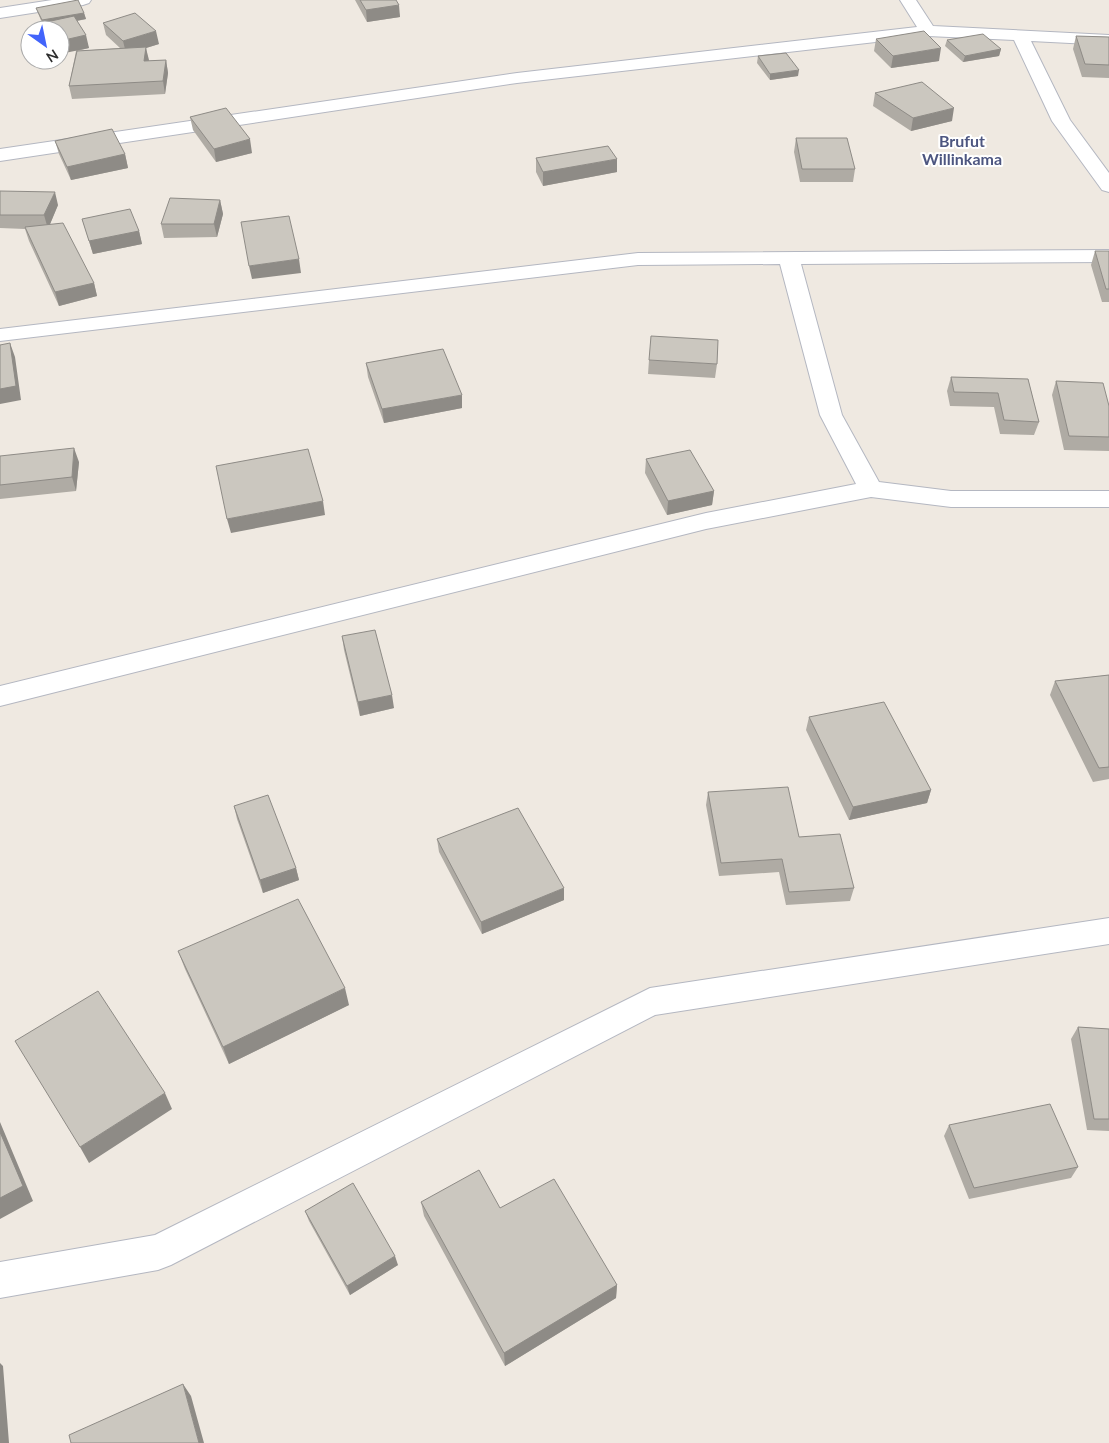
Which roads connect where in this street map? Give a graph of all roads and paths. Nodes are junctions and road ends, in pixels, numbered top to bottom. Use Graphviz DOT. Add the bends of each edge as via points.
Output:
graph roads {
  1 [pos="83,0"];
  2 [pos="908,0"];
  3 [pos="0,13"];
  4 [pos="928,31"];
  5 [pos="1021,37"];
  6 [pos="1109,40"];
  7 [pos="0,155"];
  8 [pos="1109,186"];
  9 [pos="1109,256"];
  10 [pos="789,258"];
  11 [pos="0,335"];
  12 [pos="871,490"];
  13 [pos="1109,499"];
  14 [pos="0,696"];
  15 [pos="1109,931"];
  16 [pos="0,1280"];
  1 -- 3 [label="street"];
  2 -- 4 [label="street"];
  4 -- 5 [label="street"];
  4 -- 7 [label="street" via="517,78"];
  5 -- 6 [label="street"];
  5 -- 8 [label="street" via="1061,120"];
  9 -- 10 [label="street"];
  10 -- 11 [label="street" via="638,259"];
  10 -- 12 [label="street" via="831,415"];
  12 -- 13 [label="street" via="950,499"];
  12 -- 14 [label="street" via="706,521"];
  15 -- 16 [label="street" via="650,1002 158,1252"];
}
